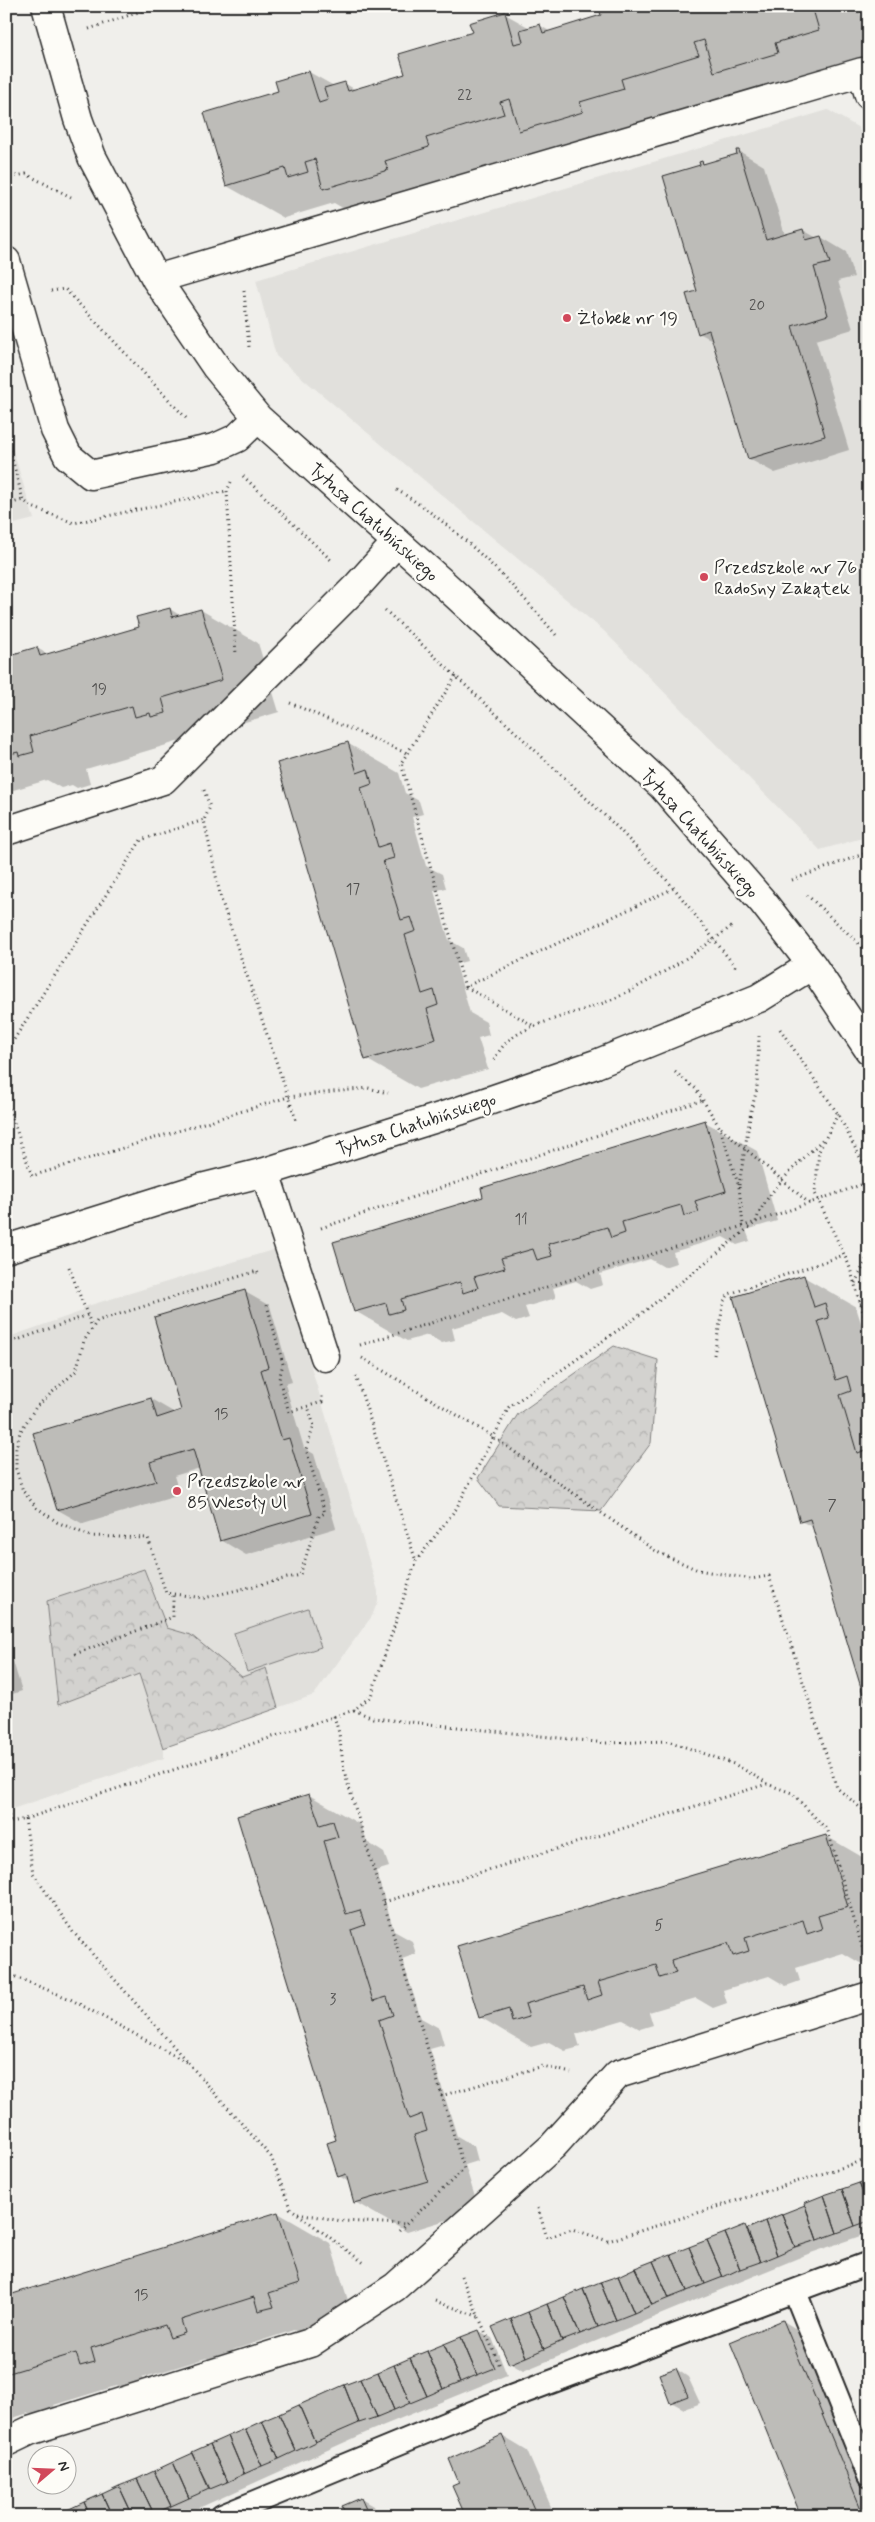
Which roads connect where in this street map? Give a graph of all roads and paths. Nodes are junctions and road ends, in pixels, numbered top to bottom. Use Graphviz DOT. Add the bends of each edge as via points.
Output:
graph roads {
  1 [pos="46,6"];
  2 [pos="156,6"];
  3 [pos="81,32"];
  4 [pos="869,95"];
  5 [pos="6,178"];
  6 [pos="78,200"];
  7 [pos="240,254"];
  8 [pos="6,261"];
  9 [pos="156,279"];
  10 [pos="17,298"];
  11 [pos="249,350"];
  12 [pos="187,418"];
  13 [pos="258,418"];
  14 [pos="6,436"];
  15 [pos="7,442"];
  16 [pos="237,470"];
  17 [pos="396,490"];
  18 [pos="23,500"];
  19 [pos="6,504"];
  20 [pos="396,543"];
  21 [pos="358,585"];
  22 [pos="558,638"];
  23 [pos="456,676"];
  24 [pos="256,688"];
  25 [pos="406,753"];
  26 [pos="210,807"];
  27 [pos="204,820"];
  28 [pos="6,831"];
  29 [pos="869,852"];
  30 [pos="791,880"];
  31 [pos="798,887"];
  32 [pos="674,888"];
  33 [pos="805,893"];
  34 [pos="762,901"];
  35 [pos="715,939"];
  36 [pos="869,953"];
  37 [pos="812,966"];
  38 [pos="465,987"];
  39 [pos="759,998"];
  40 [pos="534,1026"];
  41 [pos="869,1050"];
  42 [pos="6,1052"];
  43 [pos="625,1053"];
  44 [pos="491,1065"];
  45 [pos="396,1095"];
  46 [pos="288,1097"];
  47 [pos="6,1099"];
  48 [pos="703,1100"];
  49 [pos="838,1114"];
  50 [pos="720,1128"];
  51 [pos="824,1138"];
  52 [pos="746,1151"];
  53 [pos="310,1158"];
  54 [pos="266,1172"];
  55 [pos="869,1175"];
  56 [pos="783,1181"];
  57 [pos="869,1182"];
  58 [pos="739,1187"];
  59 [pos="818,1200"];
  60 [pos="809,1204"];
  61 [pos="756,1222"];
  62 [pos="743,1225"];
  63 [pos="315,1230"];
  64 [pos="56,1234"];
  65 [pos="6,1249"];
  66 [pos="869,1254"];
  67 [pos="844,1255"];
  68 [pos="260,1280"];
  69 [pos="854,1284"];
  70 [pos="265,1299"];
  71 [pos="869,1302"];
  72 [pos="860,1304"];
  73 [pos="88,1315"];
  74 [pos="92,1327"];
  75 [pos="869,1332"];
  76 [pos="6,1344"];
  77 [pos="356,1346"];
  78 [pos="355,1354"];
  79 [pos="714,1355"];
  80 [pos="325,1358"];
  81 [pos="322,1402"];
  82 [pos="308,1406"];
  83 [pos="492,1436"];
  84 [pos="173,1594"];
  85 [pos="75,1654"];
  86 [pos="354,1710"];
  87 [pos="334,1716"];
  88 [pos="767,1784"];
  89 [pos="6,1806"];
  90 [pos="869,1815"];
  91 [pos="25,1819"];
  92 [pos="11,1823"];
  93 [pos="6,1824"];
  94 [pos="384,1902"];
  95 [pos="869,1945"];
  96 [pos="863,1950"];
  97 [pos="867,1966"];
  98 [pos="6,1973"];
  99 [pos="869,1996"];
  100 [pos="191,2064"];
  101 [pos="602,2092"];
  102 [pos="441,2096"];
  103 [pos="869,2159"];
  104 [pos="527,2168"];
  105 [pos="295,2212"];
  106 [pos="465,2223"];
  107 [pos="406,2224"];
  108 [pos="392,2238"];
  109 [pos="445,2242"];
  110 [pos="372,2257"];
  111 [pos="869,2263"];
  112 [pos="365,2264"];
  113 [pos="358,2271"];
  114 [pos="796,2292"];
  115 [pos="486,2329"];
  116 [pos="6,2442"];
  117 [pos="869,2476"];
  118 [pos="225,2515"];
  1 -- 9 [label="street, Tytusa Chałubińskiego" via="92,157"];
  2 -- 3 [label="path"];
  4 -- 7 [label="street" via="862,72"];
  5 -- 6 [label="path" via="26,174"];
  7 -- 9 [label="street"];
  7 -- 11 [label="path"];
  8 -- 10 [label="street"];
  9 -- 13 [label="street, Tytusa Chałubińskiego" via="216,367"];
  10 -- 12 [label="path" via="65,288"];
  10 -- 13 [label="street" via="55,430 68,456 91,475 215,448 237,438"];
  13 -- 20 [label="street, Tytusa Chałubińskiego"];
  14 -- 15 [label="path"];
  15 -- 18 [label="path"];
  16 -- 21 [label="path"];
  17 -- 22 [label="path" via="430,510 520,592"];
  18 -- 19 [label="path"];
  18 -- 24 [label="path" via="32,507 74,523 227,491 238,682"];
  20 -- 21 [label="street"];
  20 -- 34 [label="street, Tytusa Chałubińskiego" via="663,787"];
  21 -- 23 [label="path"];
  21 -- 24 [label="street"];
  23 -- 25 [label="path"];
  23 -- 32 [label="path" via="618,828"];
  24 -- 25 [label="path"];
  24 -- 28 [label="street" via="163,780"];
  25 -- 38 [label="path" via="401,763"];
  26 -- 27 [label="path"];
  27 -- 42 [label="path" via="140,840"];
  27 -- 46 [label="path" via="221,899"];
  29 -- 30 [label="path"];
  30 -- 31 [label="path"];
  30 -- 34 [label="path"];
  32 -- 35 [label="path"];
  32 -- 38 [label="path"];
  33 -- 36 [label="path"];
  34 -- 35 [label="path"];
  34 -- 37 [label="street, Tytusa Chałubińskiego"];
  35 -- 39 [label="path"];
  35 -- 40 [label="path" via="620,997"];
  37 -- 39 [label="street, Tytusa Chałubińskiego"];
  37 -- 41 [label="street, Tytusa Chałubińskiego"];
  38 -- 40 [label="path"];
  39 -- 43 [label="street, Tytusa Chałubińskiego"];
  39 -- 49 [label="path"];
  39 -- 52 [label="path" via="756,1016 759,1066"];
  40 -- 44 [label="path" via="505,1042"];
  43 -- 48 [label="path" via="675,1072 696,1089"];
  43 -- 53 [label="street, Tytusa Chałubińskiego" via="459,1111"];
  45 -- 46 [label="path" via="368,1088"];
  46 -- 47 [label="path" via="32,1176"];
  46 -- 53 [label="path"];
  48 -- 50 [label="path"];
  48 -- 63 [label="path"];
  49 -- 51 [label="path"];
  49 -- 55 [label="path"];
  50 -- 52 [label="path"];
  50 -- 58 [label="path"];
  51 -- 56 [label="path"];
  51 -- 59 [label="path" via="815,1181"];
  52 -- 56 [label="path"];
  52 -- 58 [label="path"];
  53 -- 54 [label="street, Tytusa Chałubińskiego"];
  54 -- 64 [label="street, Tytusa Chałubińskiego" via="197,1189"];
  54 -- 80 [label="street"];
  56 -- 60 [label="path"];
  56 -- 61 [label="path" via="759,1211"];
  57 -- 59 [label="path"];
  58 -- 62 [label="path"];
  59 -- 60 [label="path"];
  59 -- 67 [label="path"];
  60 -- 61 [label="path"];
  61 -- 62 [label="path"];
  61 -- 83 [label="path" via="641,1314 509,1407"];
  62 -- 77 [label="path"];
  64 -- 65 [label="street, Tytusa Chałubińskiego"];
  64 -- 73 [label="path"];
  66 -- 69 [label="path"];
  67 -- 69 [label="path"];
  67 -- 79 [label="path" via="729,1294 724,1301"];
  68 -- 74 [label="path" via="258,1271 97,1321"];
  69 -- 72 [label="path"];
  70 -- 82 [label="path" via="284,1364 280,1379 289,1412"];
  71 -- 72 [label="path"];
  72 -- 75 [label="path"];
  73 -- 74 [label="path"];
  73 -- 76 [label="path"];
  74 -- 84 [label="path" via="84,1341 76,1372 36,1407 20,1432 16,1469 23,1491 36,1507 57,1522 90,1536 148,1538 166,1593"];
  78 -- 83 [label="path"];
  81 -- 82 [label="path"];
  82 -- 84 [label="path" via="314,1426 306,1449 325,1513 319,1516 300,1575 204,1598"];
  83 -- 86 [label="path" via="456,1509 416,1561 372,1696"];
  83 -- 90 [label="path" via="656,1552 698,1570 751,1579 769,1576 836,1788"];
  84 -- 85 [label="path" via="173,1617"];
  86 -- 87 [label="path"];
  86 -- 88 [label="path" via="373,1718 606,1743 668,1741 734,1764"];
  87 -- 91 [label="path"];
  87 -- 94 [label="path" via="344,1770"];
  88 -- 94 [label="path"];
  88 -- 96 [label="path" via="792,1793 828,1830"];
  89 -- 92 [label="path"];
  91 -- 92 [label="path"];
  91 -- 100 [label="path" via="33,1873 38,1881 74,1932"];
  92 -- 93 [label="path"];
  94 -- 102 [label="path"];
  95 -- 96 [label="path"];
  96 -- 97 [label="path"];
  98 -- 100 [label="path" via="70,1999"];
  99 -- 101 [label="street" via="618,2074"];
  100 -- 105 [label="path" via="271,2157 290,2208"];
  101 -- 102 [label="path" via="570,2072 542,2066"];
  101 -- 104 [label="street"];
  102 -- 107 [label="path" via="464,2169"];
  103 -- 104 [label="path" via="608,2241 572,2229 547,2238"];
  104 -- 106 [label="street"];
  105 -- 107 [label="path" via="341,2221"];
  105 -- 112 [label="path"];
  106 -- 107 [label="path" via="420,2220"];
  106 -- 109 [label="street"];
  107 -- 108 [label="path"];
  109 -- 115 [label="path"];
  109 -- 116 [label="street" via="395,2287 310,2343 29,2431"];
  110 -- 112 [label="path"];
  111 -- 114 [label="lane"];
  112 -- 113 [label="path"];
  114 -- 117 [label="lane"];
  114 -- 118 [label="lane" via="508,2398"];
}
